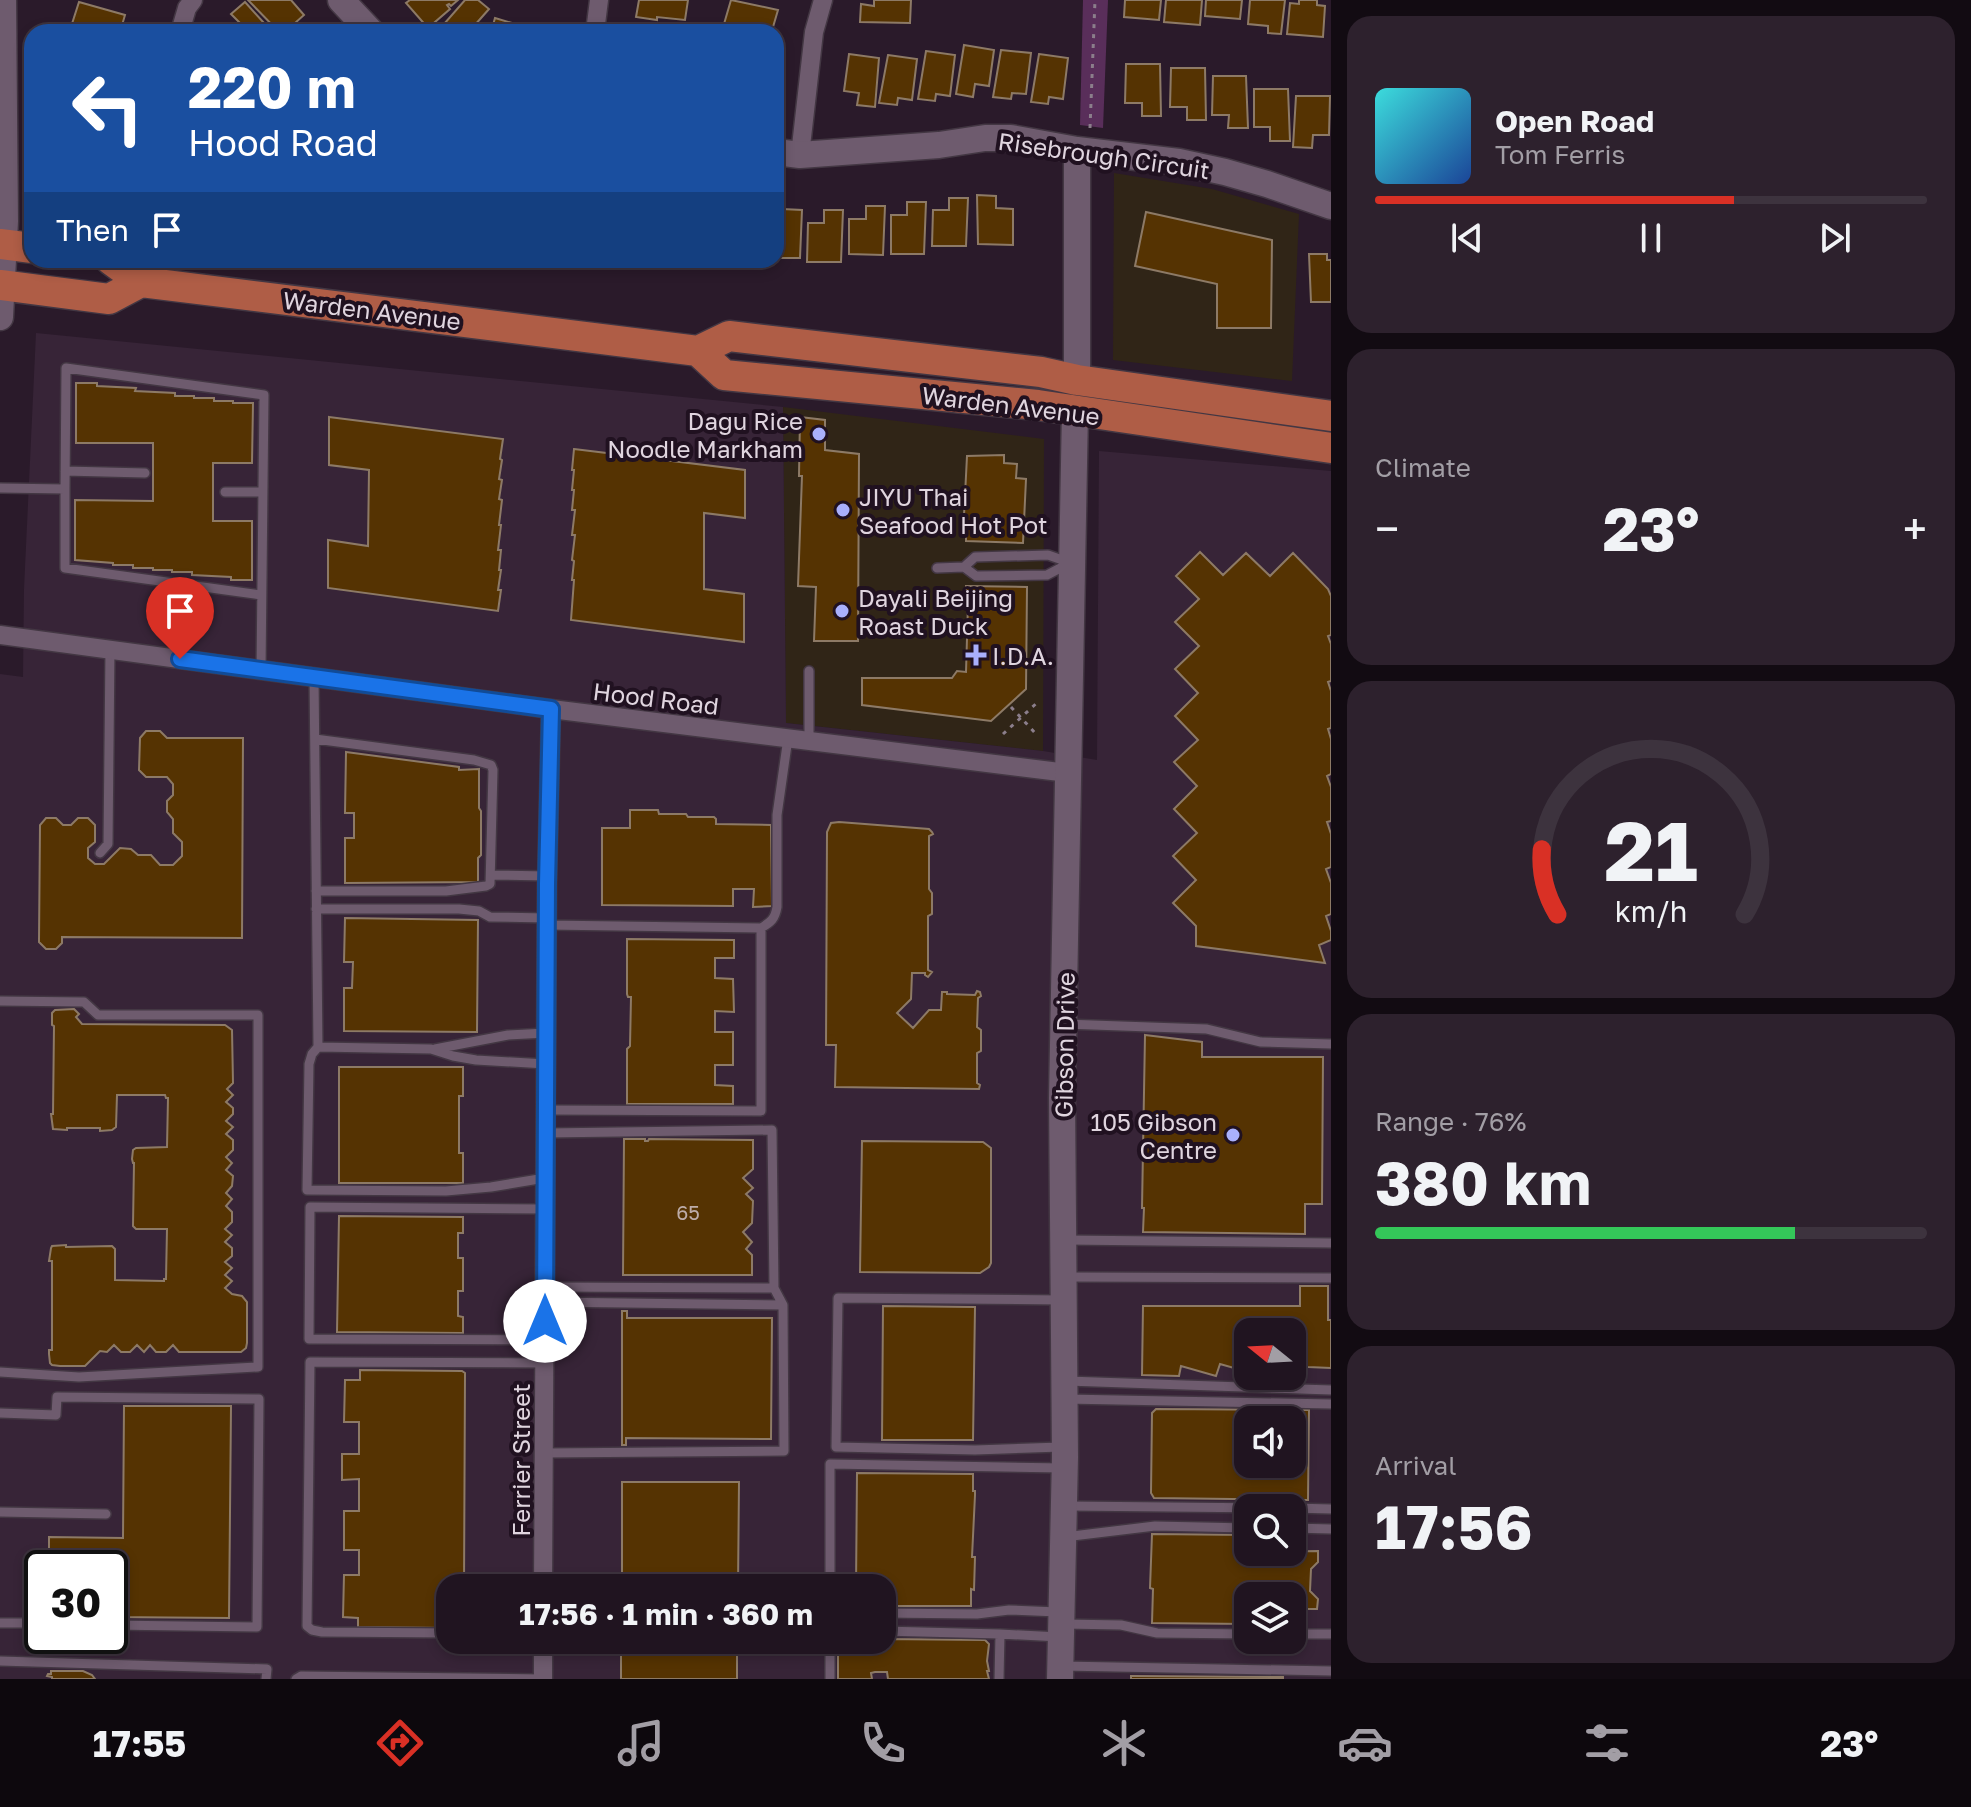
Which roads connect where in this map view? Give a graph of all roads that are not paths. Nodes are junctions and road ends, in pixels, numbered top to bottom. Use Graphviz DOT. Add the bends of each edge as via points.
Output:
graph roads {
  1 [pos="3,0"];
  2 [pos="193,0"];
  3 [pos="341,0"];
  4 [pos="599,0"];
  5 [pos="823,0"];
  6 [pos="182,24"];
  7 [pos="364,24"];
  8 [pos="596,24"];
  9 [pos="1083,150"];
  10 [pos="788,154"];
  11 [pos="1331,206"];
  12 [pos="12,245"];
  13 [pos="124,268"];
  14 [pos="141,282"];
  15 [pos="0,285"];
  16 [pos="0,317"];
  17 [pos="698,351"];
  18 [pos="1077,380"];
  19 [pos="1075,411"];
  20 [pos="1331,416"];
  21 [pos="1331,448"];
  22 [pos="65,471"];
  23 [pos="145,473"];
  24 [pos="0,488"];
  25 [pos="65,489"];
  26 [pos="225,492"];
  27 [pos="263,492"];
  28 [pos="1071,563"];
  29 [pos="964,567"];
  30 [pos="937,568"];
  31 [pos="261,595"];
  32 [pos="0,635"];
  33 [pos="110,649"];
  34 [pos="261,670"];
  35 [pos="809,671"];
  36 [pos="314,677"];
  37 [pos="551,709"];
  38 [pos="788,738"];
  39 [pos="315,739"];
  40 [pos="809,741"];
  41 [pos="1068,773"];
  42 [pos="100,853"];
  43 [pos="491,875"];
  44 [pos="547,876"];
  45 [pos="316,891"];
  46 [pos="316,909"];
  47 [pos="547,921"];
  48 [pos="761,928"];
  49 [pos="0,1001"];
  50 [pos="1063,1024"];
  51 [pos="546,1033"];
  52 [pos="1331,1044"];
  53 [pos="318,1047"];
  54 [pos="431,1049"];
  55 [pos="546,1064"];
  56 [pos="546,1110"];
  57 [pos="546,1133"];
  58 [pos="545,1178"];
  59 [pos="307,1190"];
  60 [pos="310,1207"];
  61 [pos="545,1209"];
  62 [pos="1063,1240"];
  63 [pos="1331,1243"];
  64 [pos="1331,1278"];
  65 [pos="774,1288"];
  66 [pos="1064,1288"];
  67 [pos="545,1294"];
  68 [pos="783,1305"];
  69 [pos="545,1340"];
  70 [pos="545,1363"];
  71 [pos="0,1372"];
  72 [pos="1064,1390"];
  73 [pos="1331,1390"];
  74 [pos="1331,1404"];
  75 [pos="0,1413"];
  76 [pos="544,1453"];
  77 [pos="1064,1457"];
  78 [pos="1064,1506"];
  79 [pos="1234,1508"];
  80 [pos="1306,1508"];
  81 [pos="1331,1509"];
  82 [pos="0,1512"];
  83 [pos="106,1514"];
  84 [pos="1234,1528"];
  85 [pos="1306,1528"];
  86 [pos="1331,1529"];
  87 [pos="1063,1537"];
  88 [pos="543,1574"];
  89 [pos="830,1574"];
  90 [pos="896,1613"];
  91 [pos="0,1623"];
  92 [pos="24,1623"];
  93 [pos="128,1625"];
  94 [pos="1061,1625"];
  95 [pos="896,1631"];
  96 [pos="436,1633"];
  97 [pos="1000,1634"];
  98 [pos="1234,1634"];
  99 [pos="1306,1634"];
  100 [pos="1331,1634"];
  101 [pos="543,1654"];
  102 [pos="830,1654"];
  103 [pos="0,1661"];
  104 [pos="1331,1671"];
  105 [pos="1060,1673"];
  106 [pos="266,1679"];
  107 [pos="296,1679"];
  108 [pos="543,1679"];
  109 [pos="830,1679"];
  110 [pos="999,1679"];
  1 -- 12 [label="main road"];
  2 -- 6 [label="street"];
  3 -- 7 [label="main road"];
  4 -- 8 [label="street"];
  5 -- 10 [label="street"];
  9 -- 10 [label="main road, Risebrough Circuit" via="985,138"];
  9 -- 11 [label="main road, Risebrough Circuit" via="1225,172"];
  9 -- 18 [label="main road"];
  12 -- 15 [label="main road"];
  13 -- 14 [label="main road, Warden Avenue"];
  14 -- 15 [label="main road" via="109,299"];
  14 -- 17 [label="main road, Warden Avenue"];
  15 -- 16 [label="main road"];
  17 -- 18 [label="main road, Warden Avenue" via="729,336"];
  17 -- 19 [label="main road, Warden Avenue" via="724,375"];
  18 -- 19 [label="street"];
  18 -- 20 [label="main road, Warden Avenue"];
  19 -- 21 [label="main road, Warden Avenue"];
  19 -- 28 [label="main road, Gibson Drive"];
  22 -- 23 [label="lane"];
  22 -- 25 [label="lane"];
  22 -- 27 [label="lane" via="66,368 264,395"];
  24 -- 25 [label="lane"];
  25 -- 31 [label="lane" via="65,568"];
  26 -- 27 [label="lane"];
  27 -- 31 [label="lane"];
  28 -- 29 [label="lane" via="1048,555 975,557"];
  28 -- 29 [label="lane" via="1047,575 976,576"];
  28 -- 41 [label="main road, Gibson Drive"];
  29 -- 30 [label="lane"];
  31 -- 34 [label="lane"];
  32 -- 33 [label="street, Hood Road"];
  33 -- 34 [label="street, Hood Road"];
  33 -- 42 [label="lane" via="108,844"];
  34 -- 36 [label="street, Hood Road"];
  35 -- 40 [label="lane"];
  36 -- 37 [label="street, Hood Road"];
  36 -- 39 [label="lane"];
  37 -- 38 [label="street, Hood Road"];
  37 -- 44 [label="street, Ferrier Street"];
  38 -- 40 [label="street, Hood Road"];
  38 -- 48 [label="lane" via="777,815 777,907 772,922"];
  39 -- 43 [label="lane" via="491,765"];
  39 -- 45 [label="lane"];
  40 -- 41 [label="street, Hood Road"];
  41 -- 50 [label="main road, Gibson Drive"];
  43 -- 44 [label="lane"];
  43 -- 45 [label="lane" via="486,886 446,891"];
  44 -- 47 [label="street, Ferrier Street"];
  45 -- 46 [label="lane"];
  46 -- 47 [label="lane" via="459,909"];
  46 -- 53 [label="lane"];
  47 -- 48 [label="lane"];
  47 -- 51 [label="street, Ferrier Street"];
  48 -- 56 [label="lane" via="761,1111"];
  49 -- 71 [label="lane" via="84,1002 98,1015 258,1015 258,1367 79,1377"];
  50 -- 52 [label="lane" via="1207,1029 1261,1042"];
  50 -- 62 [label="main road, Gibson Drive"];
  51 -- 54 [label="lane"];
  51 -- 55 [label="street, Ferrier Street"];
  53 -- 54 [label="lane"];
  53 -- 59 [label="lane" via="309,1064"];
  54 -- 55 [label="lane" via="476,1060"];
  55 -- 56 [label="street, Ferrier Street"];
  56 -- 57 [label="street, Ferrier Street"];
  57 -- 58 [label="street, Ferrier Street"];
  57 -- 65 [label="lane" via="772,1130"];
  58 -- 59 [label="lane" via="446,1191"];
  58 -- 61 [label="street, Ferrier Street"];
  59 -- 60 [label="lane"];
  60 -- 61 [label="lane"];
  60 -- 69 [label="lane" via="309,1339"];
  61 -- 67 [label="street, Ferrier Street"];
  62 -- 63 [label="lane"];
  62 -- 66 [label="main road, Gibson Drive"];
  64 -- 66 [label="lane"];
  65 -- 67 [label="lane"];
  65 -- 68 [label="lane"];
  66 -- 72 [label="main road, Gibson Drive"];
  66 -- 77 [label="lane" via="838,1298 836,1447"];
  67 -- 68 [label="lane"];
  67 -- 69 [label="street, Ferrier Street"];
  68 -- 76 [label="lane" via="784,1451"];
  69 -- 70 [label="street, Ferrier Street"];
  70 -- 76 [label="street, Ferrier Street"];
  70 -- 96 [label="lane" via="310,1362 307,1626 322,1632"];
  72 -- 73 [label="lane"];
  72 -- 74 [label="lane"];
  72 -- 77 [label="main road, Gibson Drive"];
  75 -- 93 [label="lane" via="56,1415 57,1397 259,1399 257,1627"];
  76 -- 88 [label="street, Ferrier Street"];
  77 -- 78 [label="main road, Gibson Drive"];
  77 -- 89 [label="lane" via="830,1464"];
  78 -- 79 [label="lane"];
  78 -- 87 [label="main road, Gibson Drive"];
  80 -- 81 [label="lane"];
  82 -- 83 [label="lane"];
  84 -- 87 [label="lane" via="1155,1526"];
  85 -- 86 [label="lane"];
  87 -- 94 [label="main road, Gibson Drive"];
  90 -- 94 [label="lane" via="1005,1610"];
  91 -- 92 [label="lane"];
  94 -- 97 [label="lane"];
  94 -- 98 [label="lane"];
  94 -- 105 [label="main road, Gibson Drive"];
  95 -- 97 [label="lane"];
  97 -- 110 [label="lane"];
  99 -- 100 [label="lane"];
  101 -- 108 [label="street"];
  102 -- 109 [label="lane"];
  103 -- 106 [label="lane" via="267,1669"];
  104 -- 105 [label="lane"];
  107 -- 108 [label="lane"];
}
